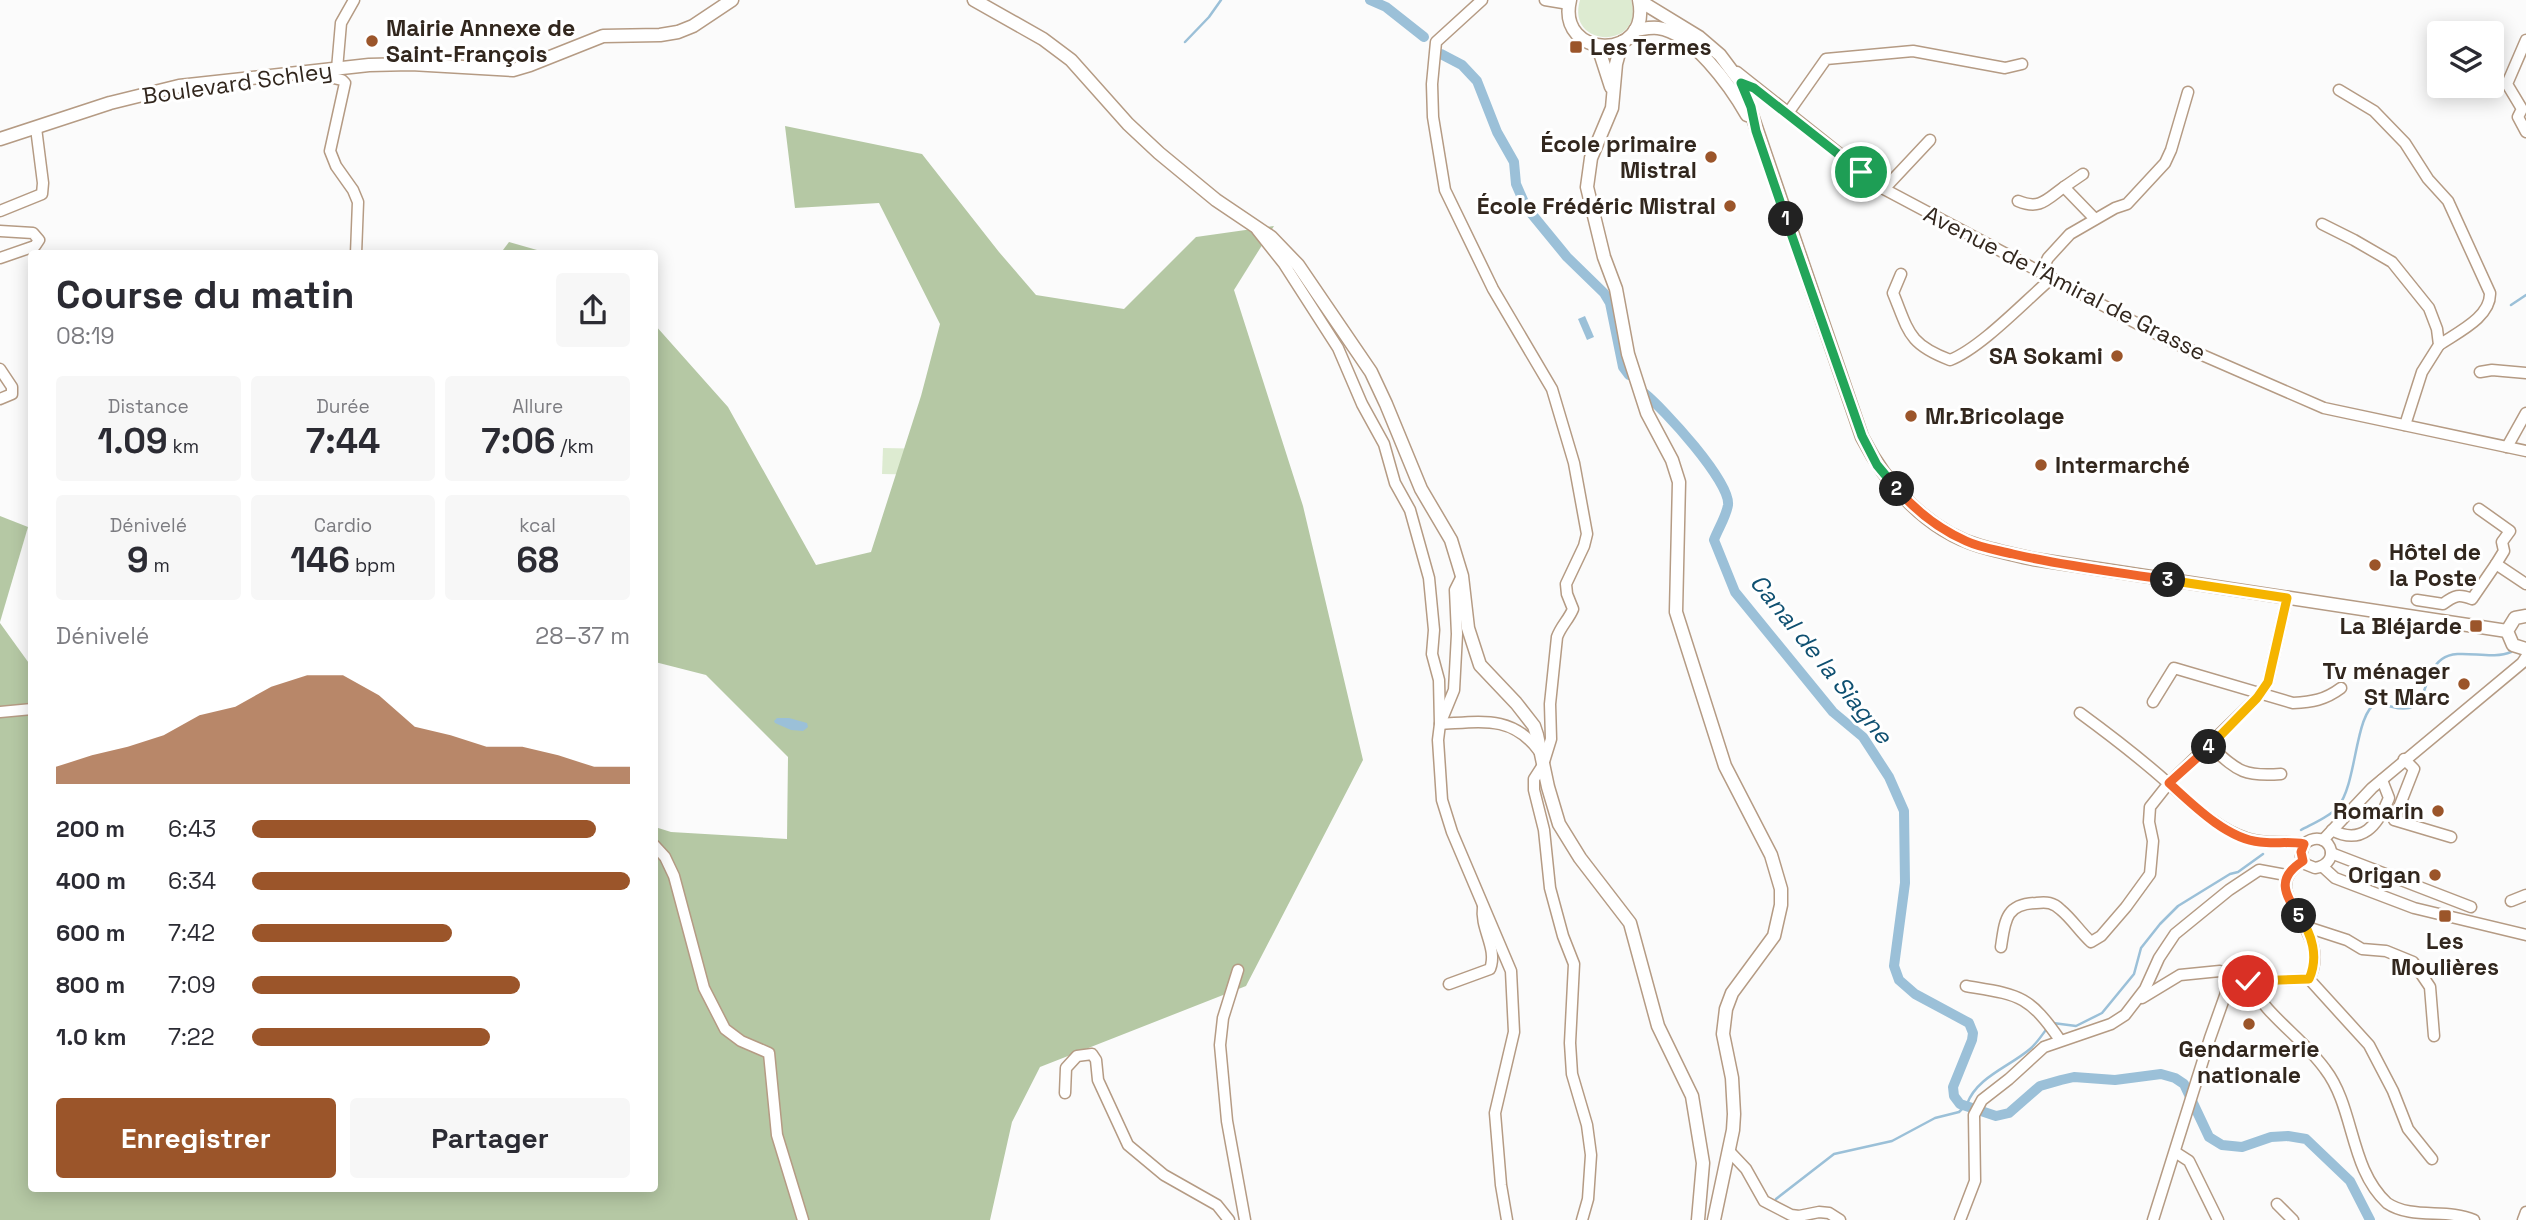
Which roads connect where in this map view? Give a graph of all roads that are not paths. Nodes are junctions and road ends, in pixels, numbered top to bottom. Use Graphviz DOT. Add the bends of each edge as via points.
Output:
graph roads {
  1 [pos="354,0"];
  2 [pos="732,0"];
  3 [pos="974,0"];
  4 [pos="1482,0"];
  5 [pos="1550,1"];
  6 [pos="1639,1"];
  7 [pos="1569,2"];
  8 [pos="1636,30"];
  9 [pos="2526,40"];
  10 [pos="1622,42"];
  11 [pos="1595,46"];
  12 [pos="1720,55"];
  13 [pos="1706,58"];
  14 [pos="2022,64"];
  15 [pos="331,70"];
  16 [pos="1741,83"];
  17 [pos="1754,88"];
  18 [pos="2339,90"];
  19 [pos="2188,92"];
  20 [pos="1613,97"];
  21 [pos="1787,113"];
  22 [pos="36,128"];
  23 [pos="1756,131"];
  24 [pos="2526,132"];
  25 [pos="0,139"];
  26 [pos="1930,140"];
  27 [pos="2083,174"];
  28 [pos="2064,187"];
  29 [pos="1884,189"];
  30 [pos="2018,201"];
  31 [pos="0,211"];
  32 [pos="2095,219"];
  33 [pos="1251,222"];
  34 [pos="2322,224"];
  35 [pos="0,231"];
  36 [pos="355,250"];
  37 [pos="0,258"];
  38 [pos="2041,272"];
  39 [pos="1901,274"];
  40 [pos="2052,278"];
  41 [pos="2439,345"];
  42 [pos="0,369"];
  43 [pos="2480,372"];
  44 [pos="2526,373"];
  45 [pos="0,399"];
  46 [pos="2526,413"];
  47 [pos="2405,425"];
  48 [pos="2507,447"];
  49 [pos="2526,451"];
  50 [pos="2479,509"];
  51 [pos="2496,564"];
  52 [pos="1462,576"];
  53 [pos="2526,584"];
  54 [pos="2287,598"];
  55 [pos="2417,600"];
  56 [pos="2526,616"];
  57 [pos="2507,631"];
  58 [pos="2523,651"];
  59 [pos="2341,688"];
  60 [pos="2260,694"];
  61 [pos="2153,702"];
  62 [pos="28,709"];
  63 [pos="0,712"];
  64 [pos="2080,713"];
  65 [pos="1440,724"];
  66 [pos="2210,746"];
  67 [pos="1542,759"];
  68 [pos="2404,760"];
  69 [pos="2281,774"];
  70 [pos="2382,779"];
  71 [pos="2169,783"];
  72 [pos="2332,830"];
  73 [pos="2451,836"];
  74 [pos="2323,840"];
  75 [pos="2304,844"];
  76 [pos="658,849"];
  77 [pos="2331,853"];
  78 [pos="2303,861"];
  79 [pos="2323,867"];
  80 [pos="2286,875"];
  81 [pos="2526,895"];
  82 [pos="2511,901"];
  83 [pos="1483,905"];
  84 [pos="2471,907"];
  85 [pos="2307,927"];
  86 [pos="2526,935"];
  87 [pos="2001,947"];
  88 [pos="1238,970"];
  89 [pos="2236,977"];
  90 [pos="2309,979"];
  91 [pos="2248,981"];
  92 [pos="1449,984"];
  93 [pos="1966,986"];
  94 [pos="2137,1002"];
  95 [pos="2434,1036"];
  96 [pos="2060,1040"];
  97 [pos="1065,1093"];
  98 [pos="1729,1151"];
  99 [pos="2175,1152"];
  100 [pos="2432,1158"];
  101 [pos="2277,1204"];
  102 [pos="2526,1212"];
  103 [pos="803,1220"];
  104 [pos="1229,1220"];
  105 [pos="1245,1220"];
  106 [pos="1507,1220"];
  107 [pos="1582,1220"];
  108 [pos="1698,1220"];
  109 [pos="1714,1220"];
  110 [pos="1840,1220"];
  111 [pos="1961,1220"];
  112 [pos="2153,1220"];
  113 [pos="2218,1220"];
  114 [pos="2293,1220"];
  115 [pos="2474,1220"];
  116 [pos="2523,1220"];
  1 -- 15 [label="street" via="341,23"];
  2 -- 15 [label="main road, Boulevard Schley" via="678,32 603,36 513,69 397,65"];
  3 -- 33 [label="main road" via="1071,60 1159,153"];
  4 -- 67 [label="street" via="1436,42 1433,117 1444,190 1493,289 1552,389 1574,463 1587,534 1566,584 1573,609 1557,637 1551,739"];
  5 -- 7 [label="street"];
  6 -- 8 [label="main road"];
  6 -- 12 [label="main road"];
  7 -- 11 [label="main road" via="1571,25"];
  8 -- 10 [label="main road"];
  8 -- 13 [label="main road" via="1658,27 1670,31"];
  9 -- 24 [label="street" via="2507,84 2522,109 2518,117"];
  10 -- 11 [label="main road"];
  10 -- 20 [label="main road"];
  11 -- 20 [label="main road"];
  12 -- 16 [label="main road"];
  12 -- 17 [label="street, Avenue de l'Amiral de Grasse"];
  13 -- 16 [label="street, Avenue de l'Amiral de Grasse"];
  13 -- 23 [label="main road"];
  14 -- 21 [label="street" via="2006,68 1901,50 1826,60"];
  15 -- 22 [label="main road, Boulevard Schley" via="179,86"];
  15 -- 36 [label="street" via="328,77 345,83 330,151 358,202"];
  16 -- 17 [label="street, Avenue de l'Amiral de Grasse"];
  16 -- 23 [label="main road"];
  17 -- 21 [label="street, Avenue de l'Amiral de Grasse"];
  18 -- 41 [label="street" via="2374,111 2405,143 2448,201 2490,292 2484,312"];
  19 -- 32 [label="street" via="2165,163 2127,204"];
  20 -- 98 [label="main road" via="1591,158 1587,187 1616,289 1628,354 1647,413 1679,482 1676,612 1725,766 1770,855 1781,889 1774,936 1732,993 1726,1009 1723,1034 1734,1100"];
  21 -- 29 [label="street, Avenue de l'Amiral de Grasse"];
  22 -- 25 [label="main road, Boulevard Schley"];
  22 -- 31 [label="street" via="42,194"];
  23 -- 54 [label="main road" via="1862,436 1877,465 1913,507 1978,546 2033,559"];
  26 -- 29 [label="street"];
  27 -- 28 [label="street"];
  28 -- 30 [label="street" via="2038,205"];
  28 -- 32 [label="street"];
  29 -- 38 [label="street, Avenue de l'Amiral de Grasse"];
  32 -- 38 [label="street" via="2065,239"];
  33 -- 52 [label="main road" via="1298,265 1371,372 1421,489 1451,540"];
  33 -- 65 [label="street" via="1338,348 1410,510 1429,578"];
  34 -- 41 [label="street" via="2392,262 2429,308"];
  35 -- 37 [label="street" via="33,233 39,240 35,246"];
  38 -- 40 [label="street, Avenue de l'Amiral de Grasse"];
  39 -- 40 [label="street" via="1893,293 1910,335 1950,360 1961,356"];
  40 -- 47 [label="street, Avenue de l'Amiral de Grasse" via="2170,341 2324,408"];
  41 -- 47 [label="street" via="2422,372"];
  42 -- 45 [label="street" via="12,387 12,394"];
  43 -- 44 [label="street"];
  46 -- 48 [label="street"];
  47 -- 48 [label="street, Avenue de l'Amiral de Grasse"];
  48 -- 49 [label="street, Avenue de l'Amiral de Grasse"];
  50 -- 51 [label="street" via="2510,531"];
  51 -- 53 [label="street"];
  51 -- 55 [label="street" via="2472,599 2461,594 2443,604"];
  52 -- 65 [label="street" via="1455,590 1454,690"];
  52 -- 67 [label="main road" via="1468,628 1480,665 1534,726"];
  54 -- 57 [label="main road"];
  54 -- 60 [label="street" via="2268,682"];
  56 -- 57 [label="main road" via="2515,618"];
  57 -- 58 [label="main road" via="2509,641"];
  58 -- 68 [label="street" via="2504,678"];
  59 -- 60 [label="street" via="2311,702 2293,703"];
  60 -- 61 [label="street" via="2174,668"];
  60 -- 66 [label="street"];
  62 -- 63 [label="street"];
  64 -- 71 [label="street"];
  65 -- 67 [label="street" via="1484,720 1527,734"];
  65 -- 83 [label="street" via="1442,800"];
  66 -- 69 [label="street" via="2234,768 2254,776"];
  66 -- 71 [label="street"];
  67 -- 107 [label="street" via="1534,790 1550,888 1574,964 1572,1074 1591,1155"];
  67 -- 108 [label="main road" via="1559,824 1630,923 1658,1027 1692,1096 1703,1163"];
  68 -- 70 [label="street"];
  68 -- 73 [label="street" via="2414,769 2394,820"];
  70 -- 72 [label="street"];
  70 -- 72 [label="street" via="2389,798 2372,826 2360,835 2344,836"];
  71 -- 75 [label="street" via="2209,818 2243,837"];
  71 -- 87 [label="street" via="2151,807 2150,874 2101,936 2091,942 2050,902 2023,903 2004,923"];
  72 -- 74 [label="street"];
  74 -- 75 [label="street" via="2315,838"];
  74 -- 77 [label="street"];
  75 -- 78 [label="street"];
  76 -- 103 [label="street" via="674,876 704,988 725,1029 769,1053 777,1135"];
  77 -- 79 [label="street"];
  77 -- 84 [label="street"];
  78 -- 79 [label="street" via="2311,868"];
  78 -- 80 [label="street"];
  79 -- 86 [label="street" via="2335,878 2414,908"];
  80 -- 85 [label="street" via="2287,896"];
  80 -- 94 [label="street" via="2259,870 2175,934"];
  81 -- 82 [label="street"];
  83 -- 92 [label="street" via="1481,920 1493,955 1490,969"];
  83 -- 106 [label="street" via="1511,971 1514,1002 1514,1032 1495,1113"];
  85 -- 90 [label="street" via="2314,958"];
  85 -- 95 [label="street" via="2361,949 2386,951 2413,962 2430,988"];
  88 -- 105 [label="street" via="1220,1045 1227,1121"];
  89 -- 91 [label="street"];
  89 -- 94 [label="street" via="2220,971 2180,975"];
  89 -- 99 [label="street" via="2226,993"];
  90 -- 91 [label="street"];
  90 -- 100 [label="street" via="2369,1045 2408,1129"];
  91 -- 115 [label="street" via="2259,1001 2326,1069 2361,1162 2388,1204 2410,1216"];
  93 -- 96 [label="street" via="2014,994 2042,1014"];
  94 -- 96 [label="street" via="2111,1024"];
  96 -- 111 [label="street" via="2043,1047 1982,1100 1974,1115 1975,1181"];
  97 -- 104 [label="street" via="1066,1068 1077,1056 1092,1054 1098,1080 1128,1145 1164,1175 1217,1205"];
  98 -- 109 [label="main road"];
  98 -- 110 [label="street" via="1746,1168 1764,1201 1791,1215 1829,1213"];
  99 -- 112 [label="street"];
  99 -- 113 [label="street" via="2189,1161"];
  101 -- 114 [label="street"];
  102 -- 116 [label="street"];
}
